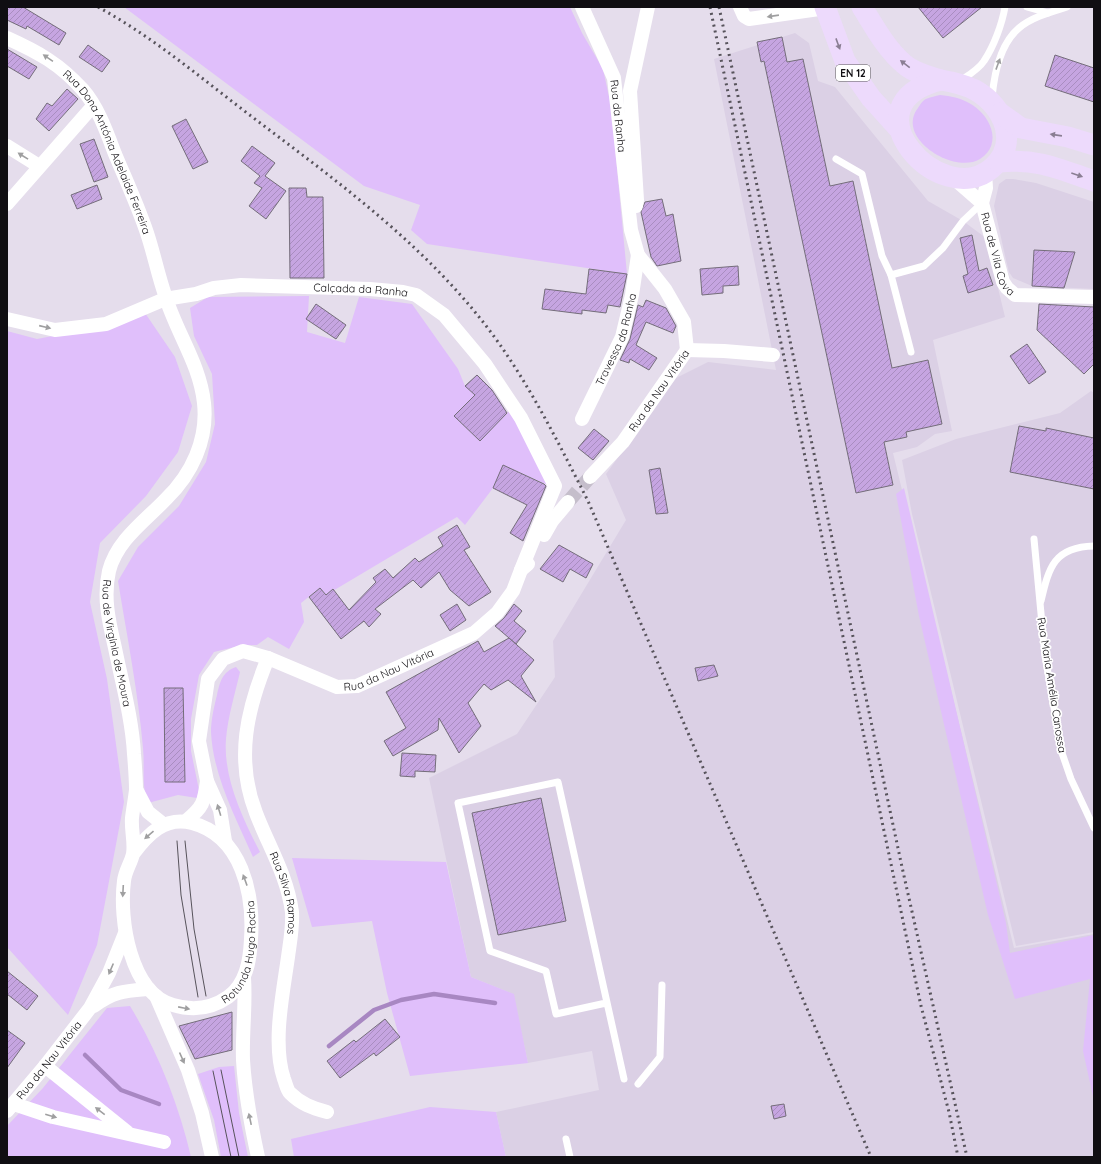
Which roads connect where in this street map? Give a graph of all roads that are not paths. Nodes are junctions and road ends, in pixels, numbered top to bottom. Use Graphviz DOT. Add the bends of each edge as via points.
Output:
graph roads {
  1 [pos="582,7"];
  2 [pos="648,7"];
  3 [pos="740,7"];
  4 [pos="862,7"];
  5 [pos="1005,7"];
  6 [pos="1027,7"];
  7 [pos="1067,7"];
  8 [pos="826,8"];
  9 [pos="1048,13"];
  10 [pos="7,38"];
  11 [pos="949,82"];
  12 [pos="93,106"];
  13 [pos="996,108"];
  14 [pos="899,130"];
  15 [pos="1094,145"];
  16 [pos="7,146"];
  17 [pos="836,159"];
  18 [pos="39,166"];
  19 [pos="992,168"];
  20 [pos="951,176"];
  21 [pos="1094,181"];
  22 [pos="982,203"];
  23 [pos="7,204"];
  24 [pos="631,230"];
  25 [pos="638,255"];
  26 [pos="891,275"];
  27 [pos="1094,297"];
  28 [pos="165,299"];
  29 [pos="7,319"];
  30 [pos="687,350"];
  31 [pos="911,352"];
  32 [pos="773,355"];
  33 [pos="582,419"];
  34 [pos="590,477"];
  35 [pos="568,502"];
  36 [pos="1034,539"];
  37 [pos="1094,546"];
  38 [pos="521,570"];
  39 [pos="1040,607"];
  40 [pos="268,658"];
  41 [pos="207,781"];
  42 [pos="136,788"];
  43 [pos="186,821"];
  44 [pos="164,824"];
  45 [pos="1094,828"];
  46 [pos="225,841"];
  47 [pos="133,854"];
  48 [pos="126,933"];
  49 [pos="244,978"];
  50 [pos="662,985"];
  51 [pos="153,993"];
  52 [pos="606,1003"];
  53 [pos="90,1008"];
  54 [pos="45,1066"];
  55 [pos="624,1080"];
  56 [pos="638,1084"];
  57 [pos="10,1108"];
  58 [pos="327,1112"];
  59 [pos="131,1135"];
  60 [pos="566,1139"];
  61 [pos="164,1142"];
  62 [pos="212,1157"];
  63 [pos="258,1157"];
  64 [pos="570,1157"];
  1 -- 24 [label="street, Rua da Ranha" via="614,78"];
  2 -- 24 [label="street, Rua da Ranha" via="630,91 637,200"];
  8 -- 3 [label="street, one-way" via="749,18 741,12"];
  11 -- 4 [label="main road, one-way" via="918,73 904,64 883,41"];
  5 -- 11 [label="lane" via="1003,20 985,60 976,70"];
  6 -- 9 [label="lane"];
  7 -- 9 [label="lane"];
  8 -- 14 [label="main road, EN 12, one-way" via="845,61 871,98"];
  13 -- 9 [label="lane, one-way" via="994,75 1012,36 1020,27"];
  12 -- 10 [label="street, Rua Dona Antónia Adelaide Ferreira, one-way" via="86,92 63,70 46,57"];
  11 -- 13 [label="main road" via="976,90"];
  11 -- 14 [label="main road" via="924,84 910,95 900,111"];
  12 -- 18 [label="street"];
  12 -- 28 [label="street, Rua Dona Antónia Adelaide Ferreira" via="111,142 148,234"];
  15 -- 13 [label="main road, one-way" via="1021,128"];
  13 -- 19 [label="main road" via="1007,130 1007,144"];
  14 -- 20 [label="main road, EN 12" via="905,144 916,158 934,170"];
  18 -- 16 [label="street, one-way"];
  17 -- 26 [label="lane" via="862,174 882,256"];
  18 -- 23 [label="street"];
  19 -- 20 [label="main road, EN 12" via="968,177"];
  19 -- 21 [label="main road, EN 12, one-way" via="1018,160 1036,161"];
  19 -- 22 [label="street, Rua de Vila Cova"];
  20 -- 22 [label="street, Rua de Vila Cova"];
  22 -- 26 [label="lane" via="924,266"];
  22 -- 27 [label="street, Rua de Vila Cova" via="1003,282 1011,292 1015,295"];
  24 -- 25 [label="street, Rua da Ranha"];
  25 -- 30 [label="street, Rua da Ranha" via="665,289 684,322"];
  25 -- 33 [label="street, Travessa da Ranha" via="622,337"];
  26 -- 31 [label="lane"];
  29 -- 28 [label="street, Calçada da Ranha, one-way" via="55,330 106,324"];
  28 -- 38 [label="street, Calçada da Ranha" via="241,285 370,289 416,295 444,315 485,364 521,418 553,480"];
  28 -- 42 [label="street, Rua de Virgínia de Moura" via="199,378 205,425 200,446 189,469 176,489 118,549 111,562 106,586 107,610 130,718"];
  30 -- 32 [label="street, Rua da Nau Vitória" via="724,350"];
  30 -- 34 [label="street, Rua da Nau Vitória" via="623,442"];
  35 -- 38 [label="street, Rua da Nau Vitória" via="552,521 531,561"];
  36 -- 39 [label="lane, Rua Maria Amélia Canossa"];
  37 -- 39 [label="lane" via="1082,546 1063,553 1048,571"];
  38 -- 40 [label="street, Rua da Nau Vitória" via="513,591 497,613 474,633 357,686 337,686"];
  39 -- 45 [label="lane, Rua Maria Amélia Canossa" via="1045,656 1062,753"];
  40 -- 41 [label="street, Rua da Nau Vitória" via="243,651 222,659 208,679 198,741"];
  40 -- 58 [label="street, Rua Silva Ramos" via="251,703 246,726 245,771 255,812 285,879 292,915 280,1027 280,1067 289,1092 306,1106"];
  41 -- 43 [label="street, Rua da Nau Vitória" via="204,802"];
  46 -- 41 [label="street, Rua da Nau Vitória, one-way" via="220,810"];
  42 -- 44 [label="street, Rua de Virgínia de Moura" via="148,812"];
  42 -- 47 [label="street, Rua de Virgínia de Moura" via="132,820"];
  43 -- 44 [label="street, Rotunda Hugo Rocha"];
  43 -- 46 [label="street, Rotunda Hugo Rocha" via="207,827"];
  44 -- 47 [label="street, Rotunda Hugo Rocha, one-way" via="146,836"];
  49 -- 46 [label="street, Rotunda Hugo Rocha, one-way" via="250,956 253,920 251,900 238,860"];
  47 -- 48 [label="street, Rotunda Hugo Rocha, one-way" via="123,884"];
  48 -- 51 [label="street, Rotunda Hugo Rocha" via="130,952"];
  48 -- 53 [label="street, Rua da Nau Vitória, one-way"];
  51 -- 49 [label="street, Rotunda Hugo Rocha, one-way" via="167,1003 188,1009 211,1006 230,995"];
  63 -- 49 [label="street, one-way" via="247,1107 244,1068"];
  50 -- 56 [label="lane" via="660,1057"];
  51 -- 53 [label="street, Rua da Nau Vitória" via="121,991"];
  51 -- 62 [label="street, one-way" via="188,1070 202,1113"];
  52 -- 52 [label="lane" via="558,782 458,802 490,951 546,972 556,1014"];
  52 -- 55 [label="lane"];
  53 -- 54 [label="street, Rua da Nau Vitória"];
  54 -- 57 [label="street, Rua da Nau Vitória"];
  59 -- 54 [label="street, one-way"];
  57 -- 59 [label="street, one-way"];
  59 -- 61 [label="street"];
  60 -- 64 [label="lane"];
}
